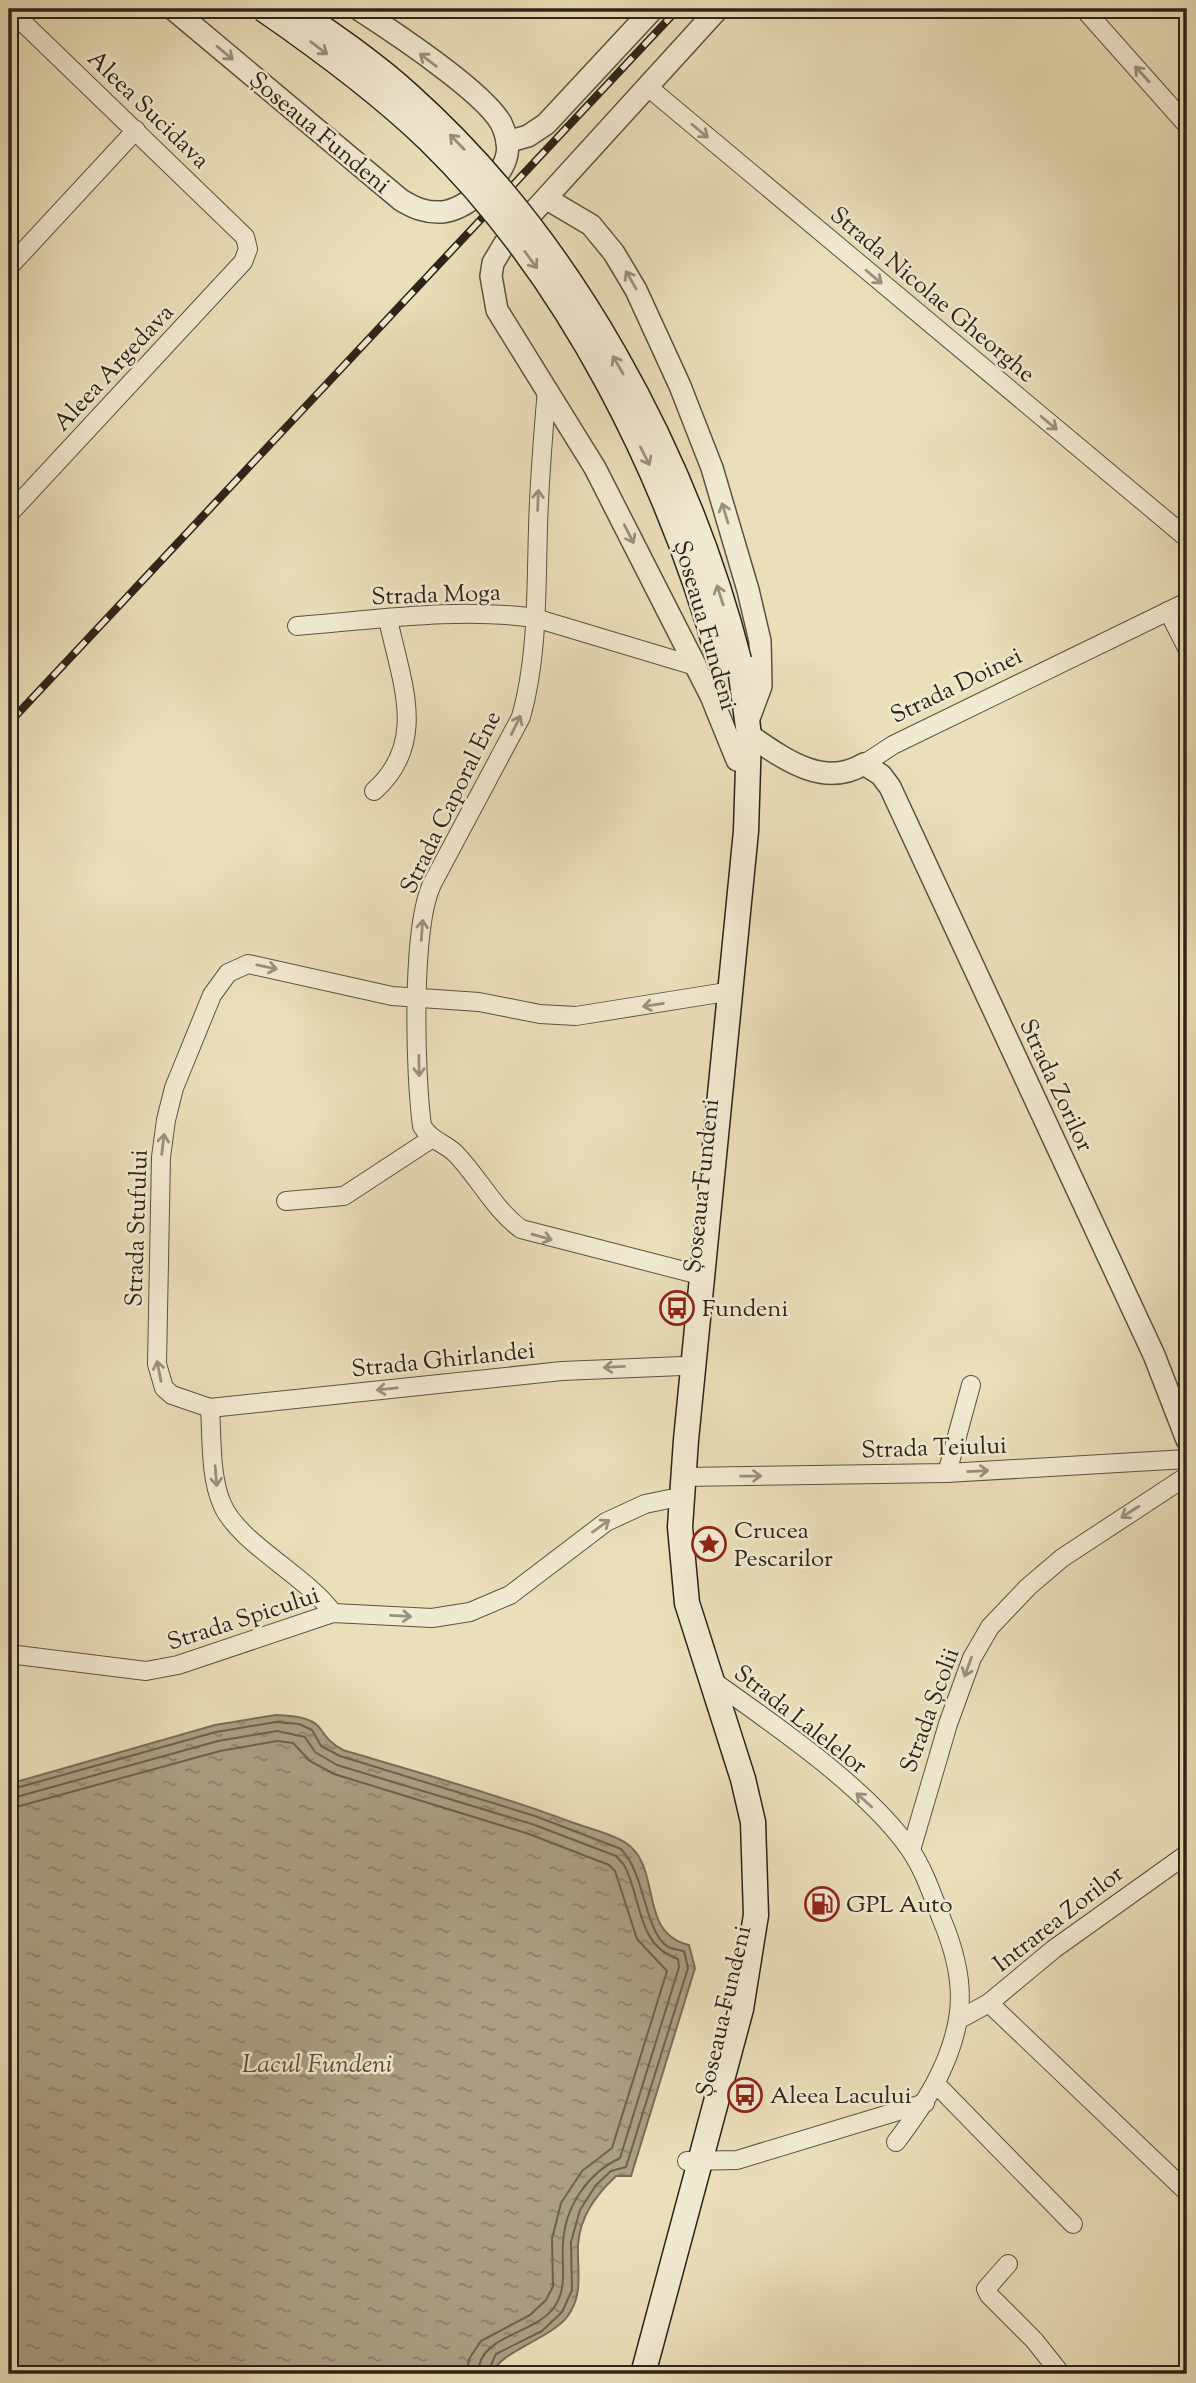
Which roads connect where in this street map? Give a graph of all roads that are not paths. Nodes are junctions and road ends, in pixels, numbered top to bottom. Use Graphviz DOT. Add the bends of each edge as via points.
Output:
graph roads {
  1 [pos="173,9"];
  2 [pos="263,9"];
  3 [pos="295,9"];
  4 [pos="358,9"];
  5 [pos="653,9"];
  6 [pos="718,9"];
  7 [pos="1084,9"];
  8 [pos="10,11"];
  9 [pos="648,87"];
  10 [pos="1187,125"];
  11 [pos="136,130"];
  12 [pos="507,142"];
  13 [pos="547,199"];
  14 [pos="248,249"];
  15 [pos="9,267"];
  16 [pos="547,389"];
  17 [pos="9,514"];
  18 [pos="1187,538"];
  19 [pos="1187,602"];
  20 [pos="1168,611"];
  21 [pos="535,618"];
  22 [pos="388,620"];
  23 [pos="297,626"];
  24 [pos="1187,648"];
  25 [pos="730,663"];
  26 [pos="695,666"];
  27 [pos="748,728"];
  28 [pos="737,760"];
  29 [pos="864,764"];
  30 [pos="374,791"];
  31 [pos="720,993"];
  32 [pos="417,998"];
  33 [pos="432,1139"];
  34 [pos="286,1201"];
  35 [pos="692,1273"];
  36 [pos="682,1366"];
  37 [pos="971,1385"];
  38 [pos="210,1408"];
  39 [pos="1187,1440"];
  40 [pos="1187,1459"];
  41 [pos="947,1473"];
  42 [pos="1187,1476"];
  43 [pos="683,1478"];
  44 [pos="669,1499"];
  45 [pos="333,1613"];
  46 [pos="9,1654"];
  47 [pos="710,1679"];
  48 [pos="911,1850"];
  49 [pos="1187,1854"];
  50 [pos="989,2003"];
  51 [pos="958,2020"];
  52 [pos="936,2084"];
  53 [pos="925,2103"];
  54 [pos="896,2142"];
  55 [pos="694,2162"];
  56 [pos="1187,2192"];
  57 [pos="1073,2224"];
  58 [pos="1009,2264"];
  59 [pos="628,2374"];
  60 [pos="643,2374"];
  61 [pos="1061,2374"];
  1 -- 12 [label="street, Șoseaua Fundeni, one-way" via="414,208 443,212 468,202 503,165"];
  2 -- 25 [label="main road, Șoseaua Fundeni, one-way, bridge" via="349,71 429,141 529,256 574,327 658,481"];
  25 -- 3 [label="main road, Șoseaua Fundeni, one-way, bridge" via="718,588 673,469 558,263 517,208 445,130 373,65"];
  12 -- 4 [label="street, one-way" via="502,126 483,101"];
  5 -- 12 [label="street" via="546,124"];
  6 -- 9 [label="street"];
  10 -- 7 [label="street, one-way"];
  8 -- 11 [label="street, Aleea Sucidava"];
  9 -- 13 [label="street"];
  9 -- 18 [label="street, Strada Nicolae Gheorghe, one-way"];
  11 -- 14 [label="street, Aleea Sucidava" via="245,237"];
  11 -- 15 [label="street"];
  13 -- 16 [label="street, Șoseaua Fundeni" via="498,253 491,276 497,310"];
  27 -- 13 [label="street, Șoseaua Fundeni, one-way" via="761,686 760,641 716,481 680,386 614,253 591,225"];
  14 -- 17 [label="street, Aleea Argedava" via="243,262"];
  21 -- 16 [label="street, Strada Caporal Ene, one-way"];
  16 -- 26 [label="street, Șoseaua Fundeni, one-way" via="595,468"];
  19 -- 20 [label="street, Strada Doinei"];
  20 -- 24 [label="street"];
  20 -- 29 [label="street, Strada Doinei" via="892,745"];
  21 -- 22 [label="street, Strada Moga" via="474,613"];
  21 -- 26 [label="street, Strada Moga"];
  32 -- 21 [label="street, Strada Caporal Ene, one-way" via="426,897 520,717 527,696"];
  22 -- 23 [label="street, Strada Moga"];
  22 -- 30 [label="street" via="408,732 397,765"];
  25 -- 27 [label="main road, Șoseaua Fundeni"];
  25 -- 28 [label="main road, Șoseaua Fundeni"];
  26 -- 28 [label="street, Șoseaua Fundeni"];
  27 -- 29 [label="street, Strada Doinei" via="799,765 819,772 840,775"];
  27 -- 43 [label="main road, Șoseaua Fundeni" via="743,874"];
  28 -- 31 [label="main road, Șoseaua Fundeni" via="734,852"];
  29 -- 39 [label="street, Strada Zorilor" via="890,787 1154,1355"];
  31 -- 32 [label="street, Strada Stufului, one-way" via="576,1016"];
  31 -- 35 [label="main road, Șoseaua Fundeni"];
  32 -- 33 [label="street, Strada Caporal Ene, one-way" via="420,1112 422,1126"];
  38 -- 32 [label="street, Strada Stufului, one-way" via="172,1395 158,1377 157,1364 161,1157 166,1120 174,1088 212,995 228,973 248,964 262,964 351,988"];
  33 -- 34 [label="street" via="344,1196"];
  33 -- 35 [label="street, one-way" via="453,1151 506,1218 521,1229"];
  35 -- 36 [label="main road, Șoseaua Fundeni"];
  36 -- 38 [label="street, Strada Ghirlandei, one-way" via="562,1371"];
  36 -- 44 [label="main road, Șoseaua Fundeni"];
  37 -- 41 [label="street"];
  38 -- 45 [label="street, one-way" via="217,1489 226,1513 314,1590"];
  41 -- 40 [label="street, Strada Teiului, one-way"];
  43 -- 41 [label="street, Strada Teiului, one-way"];
  42 -- 48 [label="street, Strada Școlii, one-way" via="1062,1558 990,1627 971,1658 934,1764"];
  43 -- 47 [label="main road, Șoseaua Fundeni" via="683,1581"];
  45 -- 44 [label="street, Strada Spicului, one-way" via="432,1618 489,1606 606,1522 645,1504"];
  44 -- 55 [label="main road, Șoseaua Fundeni" via="669,1559 675,1601 733,1784 746,1875 738,1967"];
  45 -- 46 [label="street, Strada Spicului" via="178,1665 146,1671"];
  48 -- 47 [label="street, Strada Lalelelor, one-way" via="865,1799"];
  47 -- 55 [label="main road, Șoseaua Fundeni" via="748,1801 757,1899 747,1983"];
  48 -- 51 [label="street, Strada Lalelelor" via="953,1950 960,1988"];
  49 -- 50 [label="street, Intrarea Zorilor" via="1065,1941"];
  50 -- 51 [label="street, Intrarea Zorilor"];
  50 -- 56 [label="street"];
  51 -- 52 [label="street, Strada Lalelelor"];
  52 -- 53 [label="street, Strada Lalelelor"];
  52 -- 57 [label="street"];
  53 -- 54 [label="street, Strada Lalelelor"];
  53 -- 55 [label="street" via="737,2160"];
  55 -- 59 [label="main road, Șoseaua Fundeni"];
  55 -- 60 [label="main road, Șoseaua Fundeni"];
  58 -- 61 [label="street" via="986,2290"];
}
